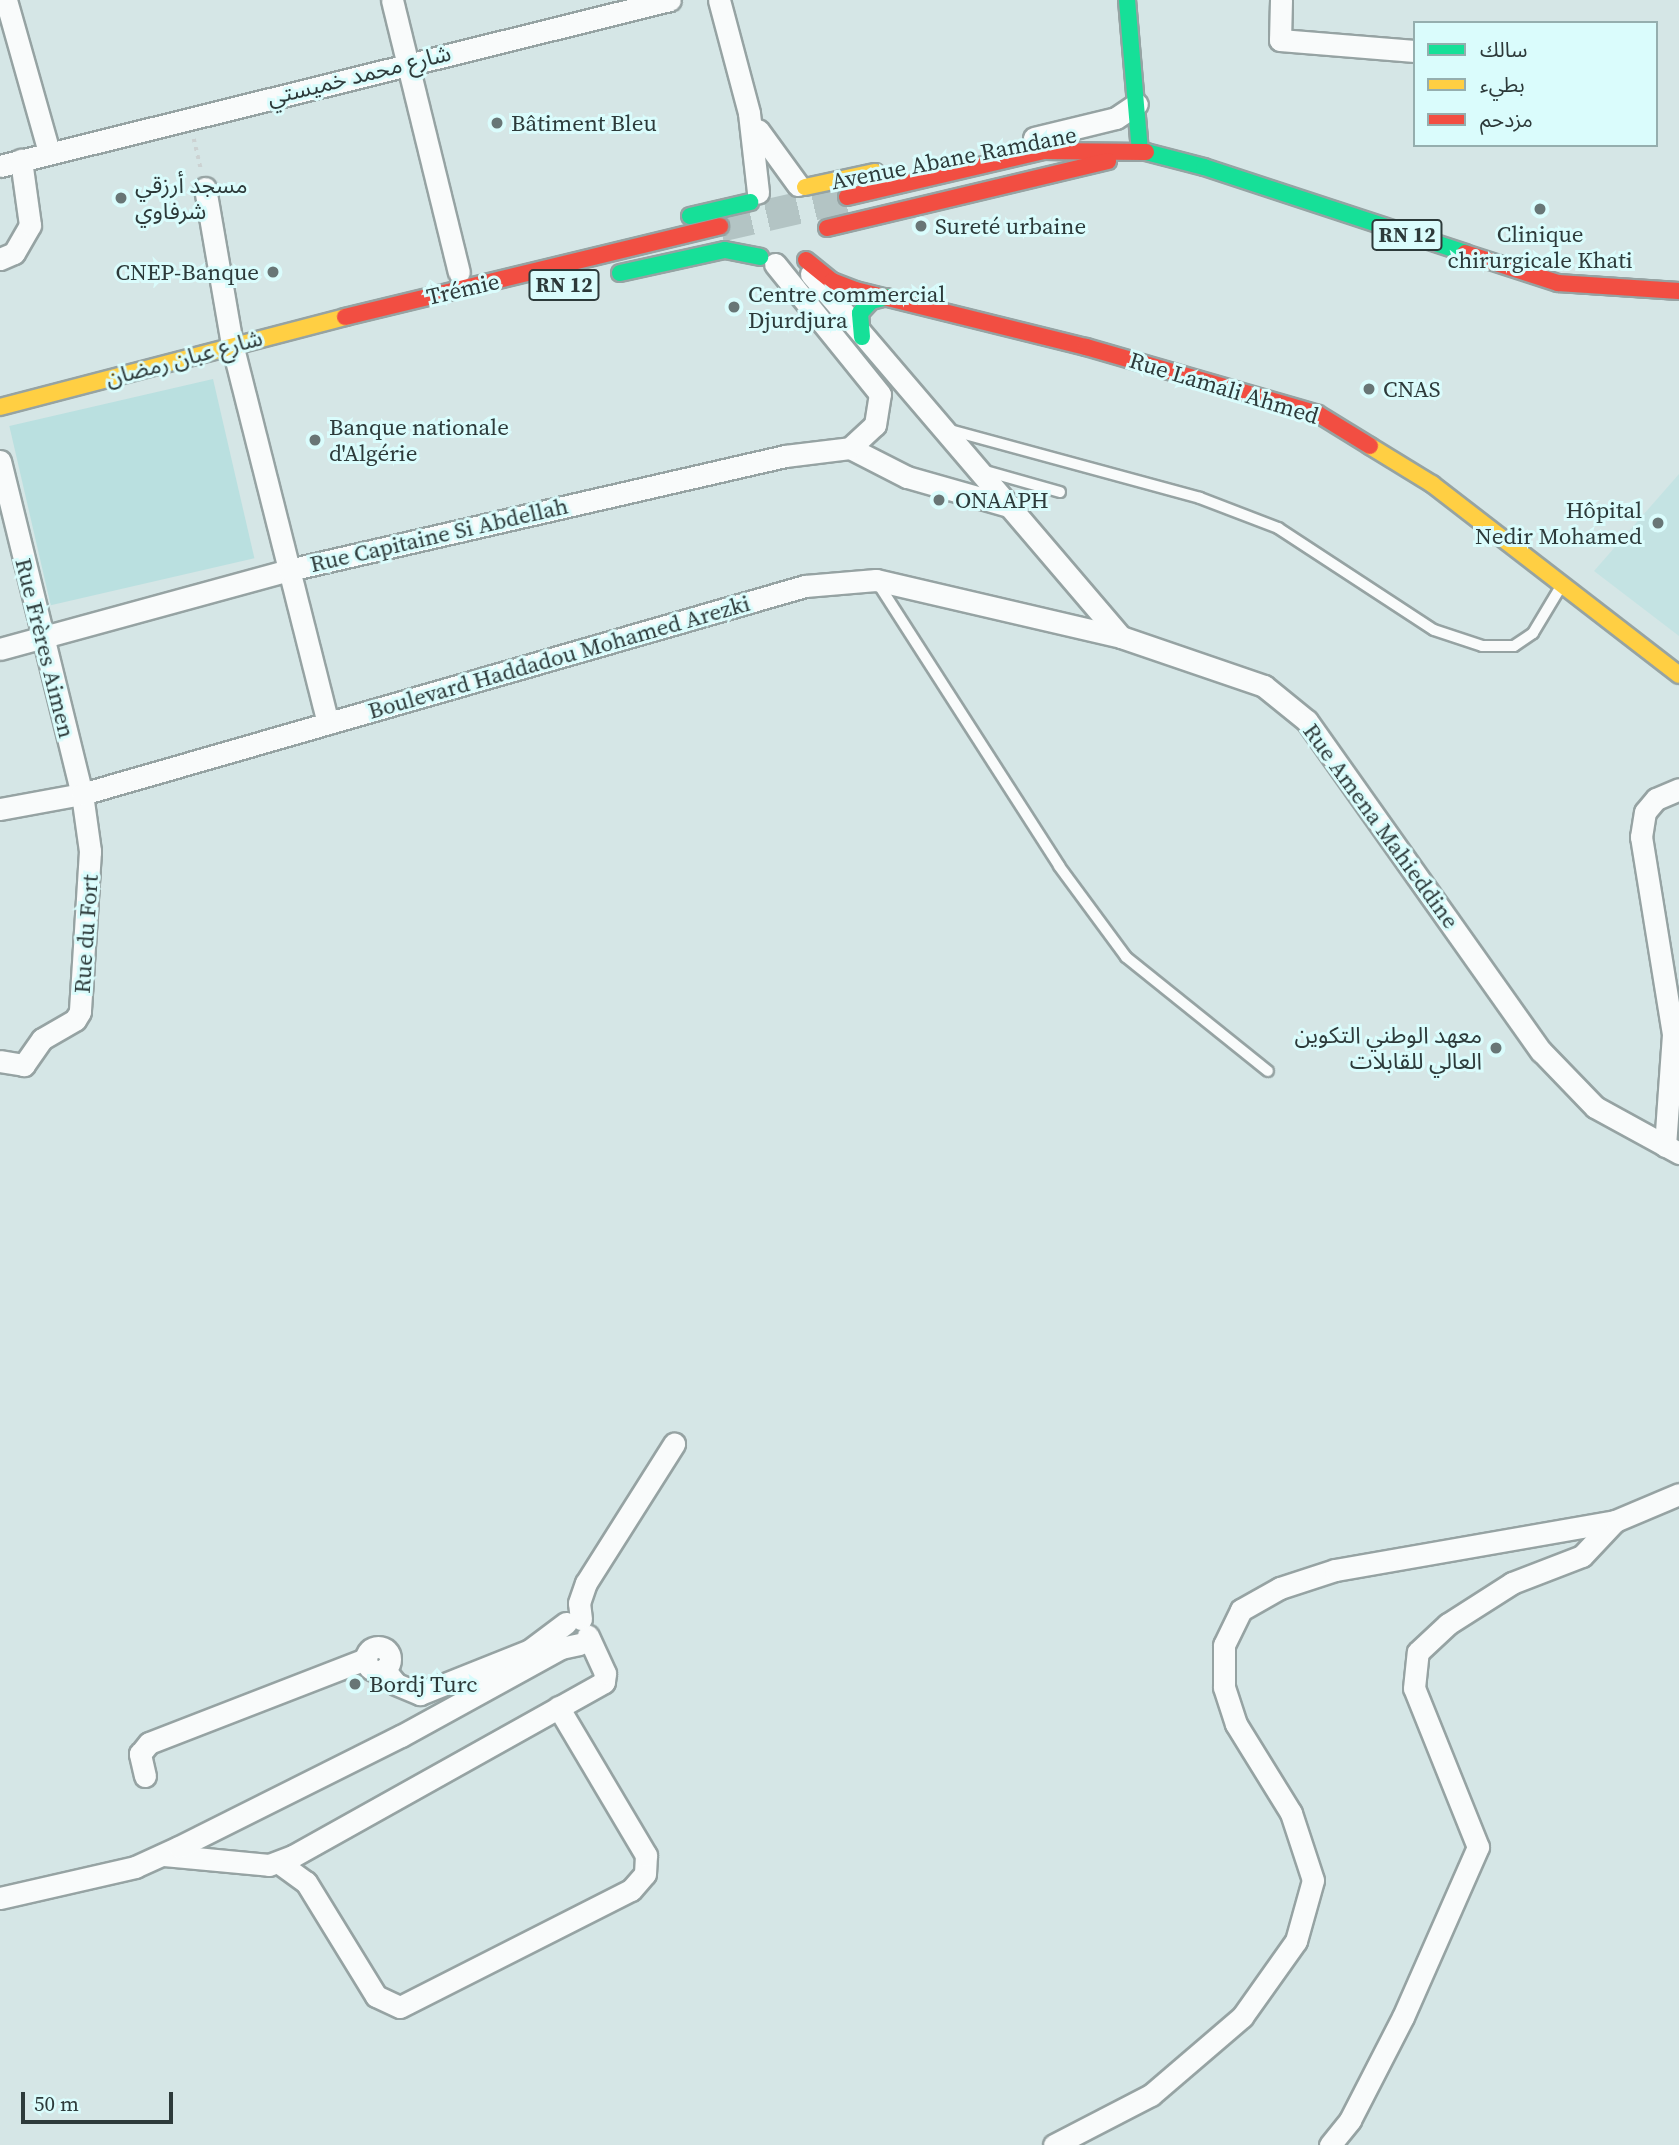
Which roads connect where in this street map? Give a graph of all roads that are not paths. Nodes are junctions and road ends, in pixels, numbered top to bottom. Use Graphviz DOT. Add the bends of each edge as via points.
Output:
graph roads {
  1 [pos="6,0"];
  2 [pos="392,0"];
  3 [pos="670,0"];
  4 [pos="719,0"];
  5 [pos="1127,0"];
  6 [pos="1281,0"];
  7 [pos="1413,51"];
  8 [pos="408,64"];
  9 [pos="1137,104"];
  10 [pos="749,113"];
  11 [pos="1034,138"];
  12 [pos="1140,151"];
  13 [pos="49,152"];
  14 [pos="10,163"];
  15 [pos="801,186"];
  16 [pos="205,188"];
  17 [pos="754,197"];
  18 [pos="848,197"];
  19 [pos="720,226"];
  20 [pos="819,246"];
  21 [pos="0,260"];
  22 [pos="768,261"];
  23 [pos="843,265"];
  24 [pos="459,272"];
  25 [pos="609,275"];
  26 [pos="1679,291"];
  27 [pos="887,297"];
  28 [pos="943,309"];
  29 [pos="368,310"];
  30 [pos="441,312"];
  31 [pos="862,337"];
  32 [pos="232,344"];
  33 [pos="0,407"];
  34 [pos="875,425"];
  35 [pos="941,428"];
  36 [pos="850,448"];
  37 [pos="0,461"];
  38 [pos="884,467"];
  39 [pos="978,468"];
  40 [pos="1060,492"];
  41 [pos="1012,508"];
  42 [pos="289,570"];
  43 [pos="876,580"];
  44 [pos="1561,585"];
  45 [pos="1121,636"];
  46 [pos="40,639"];
  47 [pos="0,649"];
  48 [pos="1679,676"];
  49 [pos="328,723"];
  50 [pos="1679,789"];
  51 [pos="82,794"];
  52 [pos="0,809"];
  53 [pos="0,1061"];
  54 [pos="1268,1071"];
  55 [pos="1672,1149"];
  56 [pos="674,1444"];
  57 [pos="1679,1494"];
  58 [pos="1615,1521"];
  59 [pos="579,1630"];
  60 [pos="558,1707"];
  61 [pos="145,1776"];
  62 [pos="162,1855"];
  63 [pos="278,1862"];
  64 [pos="0,1898"];
  65 [pos="1054,2145"];
  66 [pos="1330,2145"];
  1 -- 13 [label="street"];
  2 -- 8 [label="street"];
  3 -- 8 [label="street, شارع محمد خميستي"];
  4 -- 10 [label="street"];
  5 -- 9 [label="main road"];
  6 -- 7 [label="street" via="1280,40"];
  8 -- 13 [label="street, شارع محمد خميستي"];
  8 -- 24 [label="street"];
  9 -- 11 [label="street" via="1116,118"];
  9 -- 12 [label="main road"];
  10 -- 15 [label="street" via="772,154"];
  10 -- 17 [label="street"];
  11 -- 12 [label="main road, Avenue Abane Ramdane / RN 12" via="1075,132 1112,134"];
  11 -- 15 [label="main road, Avenue Abane Ramdane / RN 12"];
  12 -- 18 [label="main road, Avenue Abane Ramdane / RN 12" via="1043,151"];
  12 -- 20 [label="main road, Avenue Abane Ramdane / RN 12"];
  12 -- 26 [label="main road, Avenue Abane Ramdane / RN 12" via="1204,167 1558,283"];
  13 -- 14 [label="street, شارع محمد خميستي"];
  14 -- 21 [label="street" via="30,225 14,253"];
  15 -- 17 [label="main road" via="777,183"];
  15 -- 20 [label="main road" via="822,204"];
  16 -- 32 [label="street"];
  17 -- 22 [label="main road" via="744,226"];
  17 -- 24 [label="main road, RN 12"];
  19 -- 29 [label="main road, Trémie / RN 12"];
  20 -- 22 [label="main road"];
  20 -- 27 [label="main road, Rue Lamali Ahmed" via="842,286"];
  20 -- 31 [label="street"];
  22 -- 25 [label="main road, RN 12" via="725,250"];
  22 -- 34 [label="street" via="877,389 880,409"];
  23 -- 28 [label="main road, Rue Lamali Ahmed"];
  24 -- 29 [label="main road, RN 12" via="416,282"];
  27 -- 28 [label="main road, Rue Lamali Ahmed"];
  27 -- 31 [label="main road" via="871,301 860,313"];
  28 -- 44 [label="main road, Rue Lamali Ahmed" via="1318,414 1432,484"];
  29 -- 30 [label="main road, RN 12" via="417,317"];
  29 -- 32 [label="main road, شارع عبان رمضان / RN 12"];
  31 -- 35 [label="street"];
  32 -- 33 [label="main road, شارع عبان رمضان / RN 12"];
  32 -- 42 [label="street"];
  34 -- 36 [label="street"];
  34 -- 38 [label="street" via="871,448"];
  35 -- 39 [label="street"];
  35 -- 44 [label="lane" via="1200,498 1278,528 1434,629 1482,646 1514,646 1533,633"];
  36 -- 38 [label="street"];
  36 -- 42 [label="street, Rue Capitaine Si Abdellah" via="785,456"];
  37 -- 46 [label="street, Rue Frères Aimen"];
  38 -- 41 [label="street"];
  39 -- 40 [label="lane"];
  39 -- 41 [label="street"];
  41 -- 45 [label="street"];
  42 -- 46 [label="street, Rue Capitaine Si Abdellah"];
  42 -- 49 [label="street"];
  43 -- 45 [label="street, Boulevard Haddadou Mohamed Arezki"];
  43 -- 49 [label="street, Boulevard Haddadou Mohamed Arezki" via="805,586"];
  43 -- 54 [label="lane" via="1059,866 1126,957"];
  44 -- 48 [label="main road, Rue Lamali Ahmed"];
  45 -- 55 [label="street, Rue Amena Mahieddine" via="1264,686 1307,721 1541,1051 1595,1107"];
  46 -- 47 [label="street, Rue Capitaine Si Abdellah"];
  46 -- 51 [label="street, Rue Frères Aimen"];
  49 -- 51 [label="street, Boulevard Haddadou Mohamed Arezki"];
  50 -- 55 [label="street" via="1656,799 1645,812 1641,836 1673,1034"];
  51 -- 52 [label="street, Boulevard Haddadou Mohamed Arezki"];
  51 -- 53 [label="street, Rue du Fort" via="90,851 80,1012 75,1020 42,1039 23,1065"];
  56 -- 59 [label="street" via="586,1583 579,1603"];
  57 -- 58 [label="street"];
  58 -- 65 [label="street" via="1335,1570 1280,1588 1241,1609 1224,1645 1224,1687 1236,1724 1291,1813 1312,1880 1296,1941 1242,2017 1151,2095"];
  58 -- 66 [label="street" via="1582,1556 1512,1583 1448,1624 1418,1652 1414,1688 1479,1847 1403,2017 1350,2120"];
  59 -- 60 [label="street" via="605,1673 604,1682"];
  59 -- 61 [label="street" via="420,1693 396,1684 375,1664 149,1743 140,1754"];
  59 -- 62 [label="street" via="561,1648 257,1811"];
  60 -- 63 [label="street"];
  60 -- 63 [label="street" via="646,1855 645,1874 631,1890 401,2007 376,1996 306,1882"];
  62 -- 63 [label="street" via="268,1865"];
  62 -- 64 [label="street" via="69,1885"];
}
